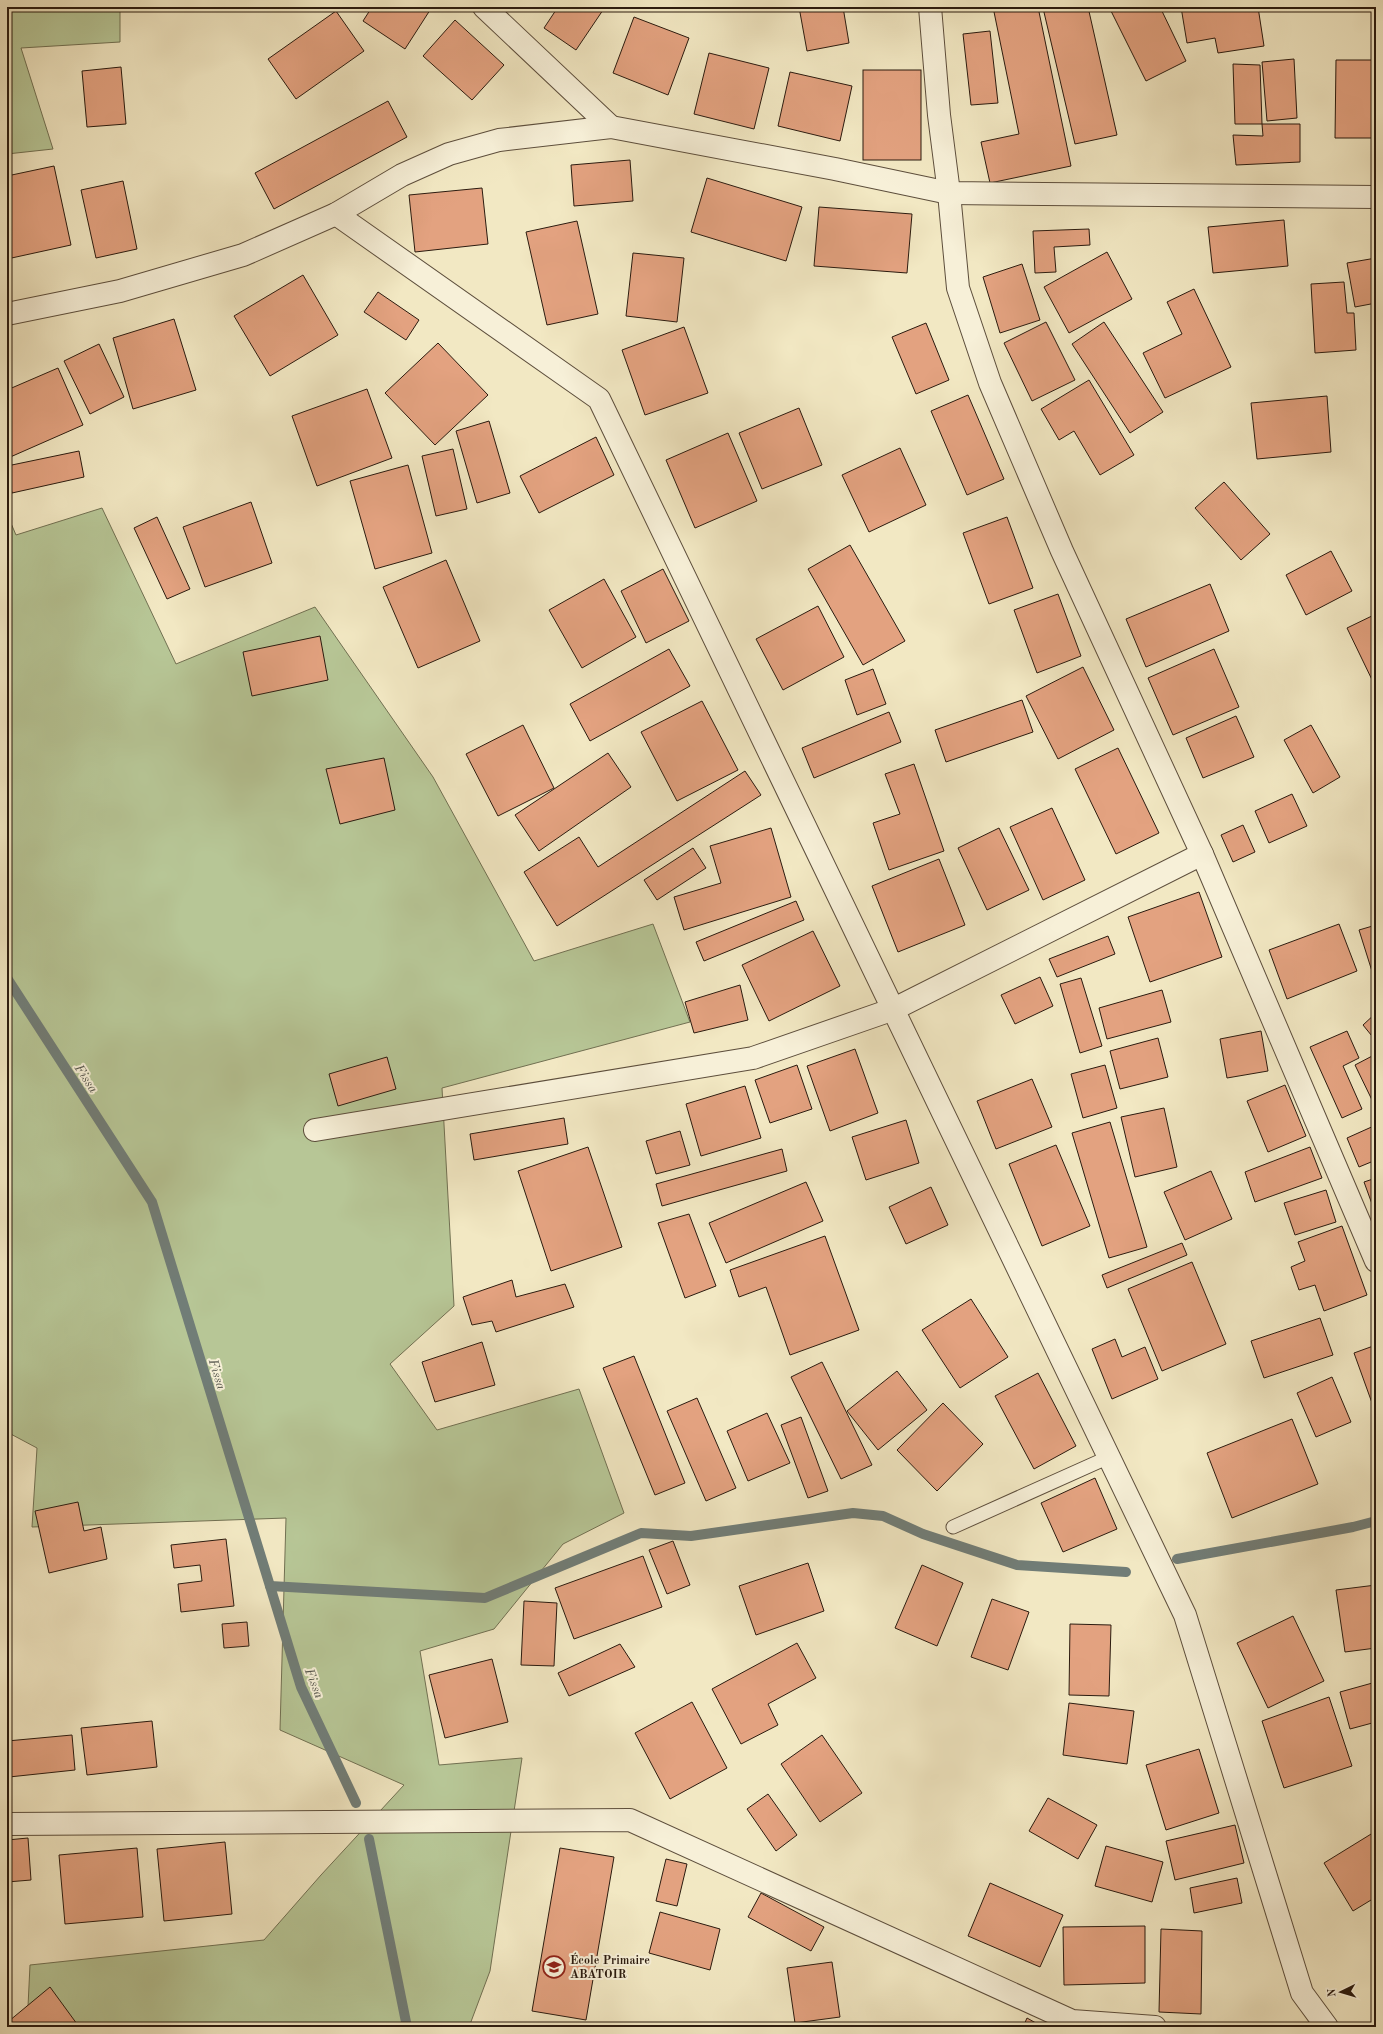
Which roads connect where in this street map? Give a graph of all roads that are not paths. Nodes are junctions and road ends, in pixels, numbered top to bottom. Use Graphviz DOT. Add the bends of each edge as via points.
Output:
graph roads {
  1 [pos="484,7"];
  2 [pos="930,7"];
  3 [pos="611,127"];
  4 [pos="949,193"];
  5 [pos="1376,197"];
  6 [pos="336,214"];
  7 [pos="7,314"];
  8 [pos="1202,854"];
  9 [pos="894,1009"];
  10 [pos="314,1130"];
  11 [pos="1376,1261"];
  12 [pos="1110,1457"];
  13 [pos="953,1527"];
  14 [pos="7,1824"];
  15 [pos="1155,2027"];
  16 [pos="1327,2027"];
  1 -- 3 [label="street"];
  2 -- 4 [label="street" via="938,115"];
  3 -- 4 [label="street"];
  3 -- 6 [label="street" via="499,140 449,154 402,174"];
  4 -- 5 [label="street"];
  4 -- 8 [label="street" via="958,288 990,383 1062,551"];
  6 -- 7 [label="street" via="244,255 120,291"];
  6 -- 9 [label="street" via="599,399 820,862"];
  8 -- 9 [label="street"];
  8 -- 11 [label="street"];
  9 -- 10 [label="street" via="753,1058"];
  9 -- 12 [label="street"];
  12 -- 13 [label="lane"];
  12 -- 16 [label="street" via="1184,1615 1302,1993"];
  14 -- 15 [label="street" via="630,1820 1072,2021"];
}
